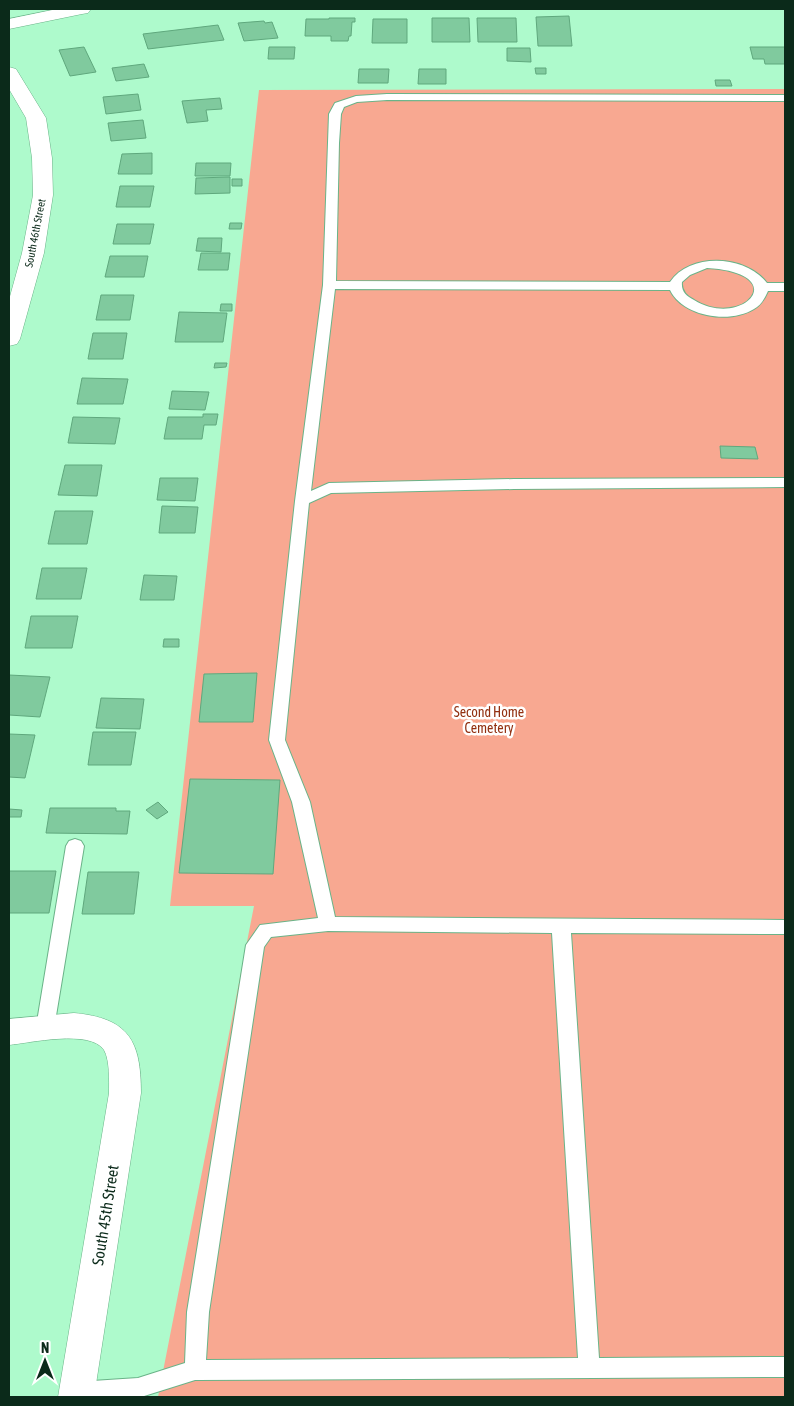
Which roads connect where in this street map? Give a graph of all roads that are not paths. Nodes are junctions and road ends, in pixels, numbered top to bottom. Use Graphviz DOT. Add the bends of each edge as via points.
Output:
graph roads {
  1 [pos="82,9"];
  2 [pos="9,24"];
  3 [pos="9,73"];
  4 [pos="785,98"];
  5 [pos="329,285"];
  6 [pos="676,286"];
  7 [pos="761,287"];
  8 [pos="785,288"];
  9 [pos="9,338"];
  10 [pos="785,483"];
  11 [pos="302,501"];
  12 [pos="75,846"];
  13 [pos="328,924"];
  14 [pos="561,926"];
  15 [pos="785,927"];
  16 [pos="45,1028"];
  17 [pos="9,1032"];
  18 [pos="589,1367"];
  19 [pos="785,1367"];
  20 [pos="195,1370"];
  21 [pos="77,1394"];
  1 -- 2 [label="street"];
  3 -- 9 [label="street, South 46th Street" via="36,118 43,195 34,253"];
  4 -- 5 [label="lane" via="387,97 356,99 339,105 335,114 333,143"];
  5 -- 6 [label="lane"];
  5 -- 11 [label="lane"];
  6 -- 7 [label="lane" via="677,278 694,267 722,264 748,272"];
  6 -- 7 [label="lane" via="685,301 696,307 722,312 752,305 761,295"];
  7 -- 8 [label="lane"];
  10 -- 11 [label="lane" via="329,488"];
  11 -- 13 [label="lane" via="277,740 301,802"];
  12 -- 16 [label="lane"];
  13 -- 14 [label="lane"];
  13 -- 20 [label="lane" via="266,930 255,945 198,1312"];
  14 -- 15 [label="lane"];
  14 -- 18 [label="lane"];
  16 -- 17 [label="street"];
  16 -- 21 [label="street, South 45th Street" via="94,1029 110,1036 120,1052 125,1070 125,1093"];
  18 -- 19 [label="lane"];
  18 -- 20 [label="lane"];
  20 -- 21 [label="lane" via="138,1388"];
}
